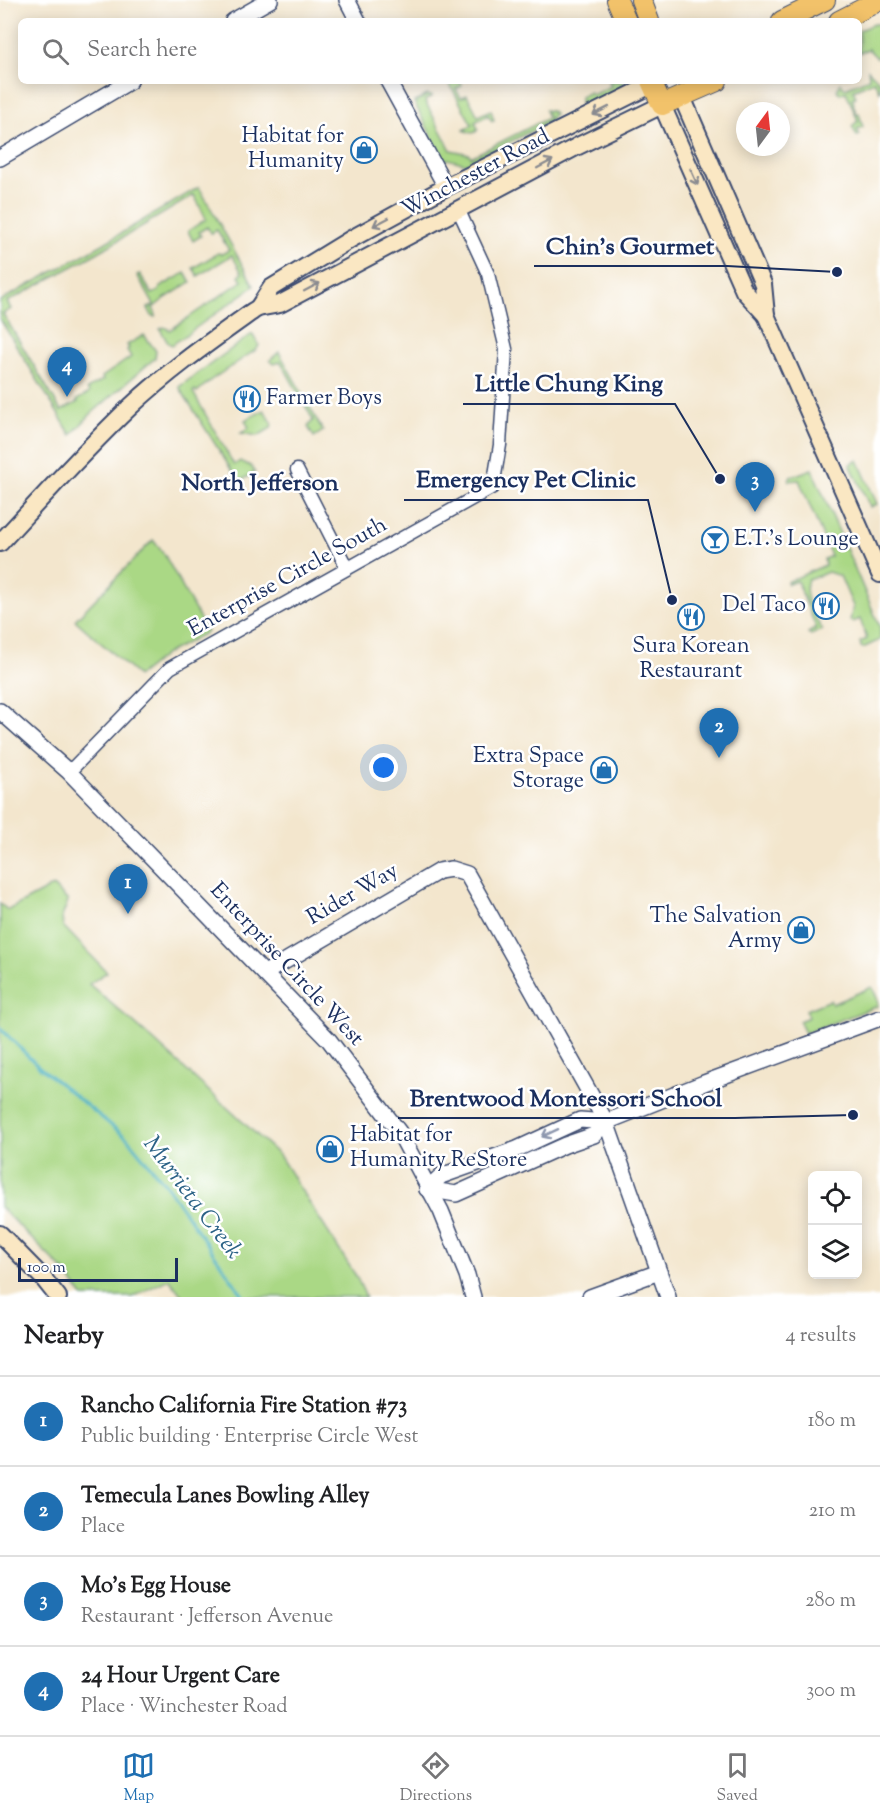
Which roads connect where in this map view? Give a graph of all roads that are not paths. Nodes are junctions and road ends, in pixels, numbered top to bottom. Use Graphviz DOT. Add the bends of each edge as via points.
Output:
graph roads {
  1 [pos="270,0"];
  2 [pos="347,0"];
  3 [pos="617,0"];
  4 [pos="640,0"];
  5 [pos="825,0"];
  6 [pos="880,0"];
  7 [pos="238,18"];
  8 [pos="356,18"];
  9 [pos="625,18"];
  10 [pos="649,18"];
  11 [pos="788,18"];
  12 [pos="846,18"];
  13 [pos="125,84"];
  14 [pos="390,84"];
  15 [pos="651,84"];
  16 [pos="656,84"];
  17 [pos="702,84"];
  18 [pos="678,89"];
  19 [pos="662,105"];
  20 [pos="0,158"];
  21 [pos="446,187"];
  22 [pos="459,211"];
  23 [pos="709,211"];
  24 [pos="752,258"];
  25 [pos="258,308"];
  26 [pos="766,315"];
  27 [pos="297,470"];
  28 [pos="0,543"];
  29 [pos="347,568"];
  30 [pos="880,574"];
  31 [pos="0,711"];
  32 [pos="69,772"];
  33 [pos="265,973"];
  34 [pos="880,1018"];
  35 [pos="606,1122"];
  36 [pos="427,1189"];
  37 [pos="0,1234"];
  38 [pos="659,1272"];
  39 [pos="58,1297"];
  40 [pos="473,1297"];
  41 [pos="590,1297"];
  42 [pos="668,1297"];
  1 -- 7 [label="street"];
  2 -- 8 [label="street"];
  3 -- 9 [label="main road"];
  4 -- 10 [label="main road"];
  5 -- 11 [label="main road"];
  6 -- 12 [label="main road"];
  13 -- 20 [label="street"];
  14 -- 21 [label="street"];
  15 -- 21 [label="main road, Winchester Road, one-way"];
  16 -- 19 [label="main road"];
  17 -- 18 [label="main road, Winchester Road"];
  18 -- 19 [label="main road, Winchester Road"];
  18 -- 24 [label="main road"];
  22 -- 19 [label="main road, Winchester Road, one-way"];
  19 -- 23 [label="main road, one-way"];
  21 -- 25 [label="main road, Winchester Road, one-way" via="270,288"];
  25 -- 22 [label="main road, Winchester Road, one-way" via="280,304"];
  22 -- 29 [label="street, Enterprise Circle South" via="488,274 506,349 500,445 493,487"];
  23 -- 24 [label="main road" via="725,226 740,259"];
  23 -- 26 [label="main road" via="744,291"];
  24 -- 26 [label="main road" via="763,284"];
  25 -- 28 [label="main road, Winchester Road" via="196,351 131,406"];
  26 -- 30 [label="main road"];
  27 -- 29 [label="street"];
  29 -- 32 [label="street, Enterprise Circle South" via="170,668"];
  31 -- 32 [label="street, Enterprise Circle West"];
  32 -- 33 [label="street, Enterprise Circle West"];
  33 -- 35 [label="street, Rider Way" via="439,871 451,869 467,874"];
  33 -- 36 [label="street, Enterprise Circle West" via="329,1040 367,1088 399,1132"];
  34 -- 35 [label="street"];
  35 -- 36 [label="street, one-way" via="579,1120 517,1149 441,1176"];
  35 -- 36 [label="street" via="594,1135 456,1194"];
  35 -- 38 [label="street"];
  36 -- 40 [label="street, Enterprise Circle West" via="441,1211"];
  37 -- 39 [label="main road"];
  38 -- 41 [label="street"];
  38 -- 42 [label="street"];
}
